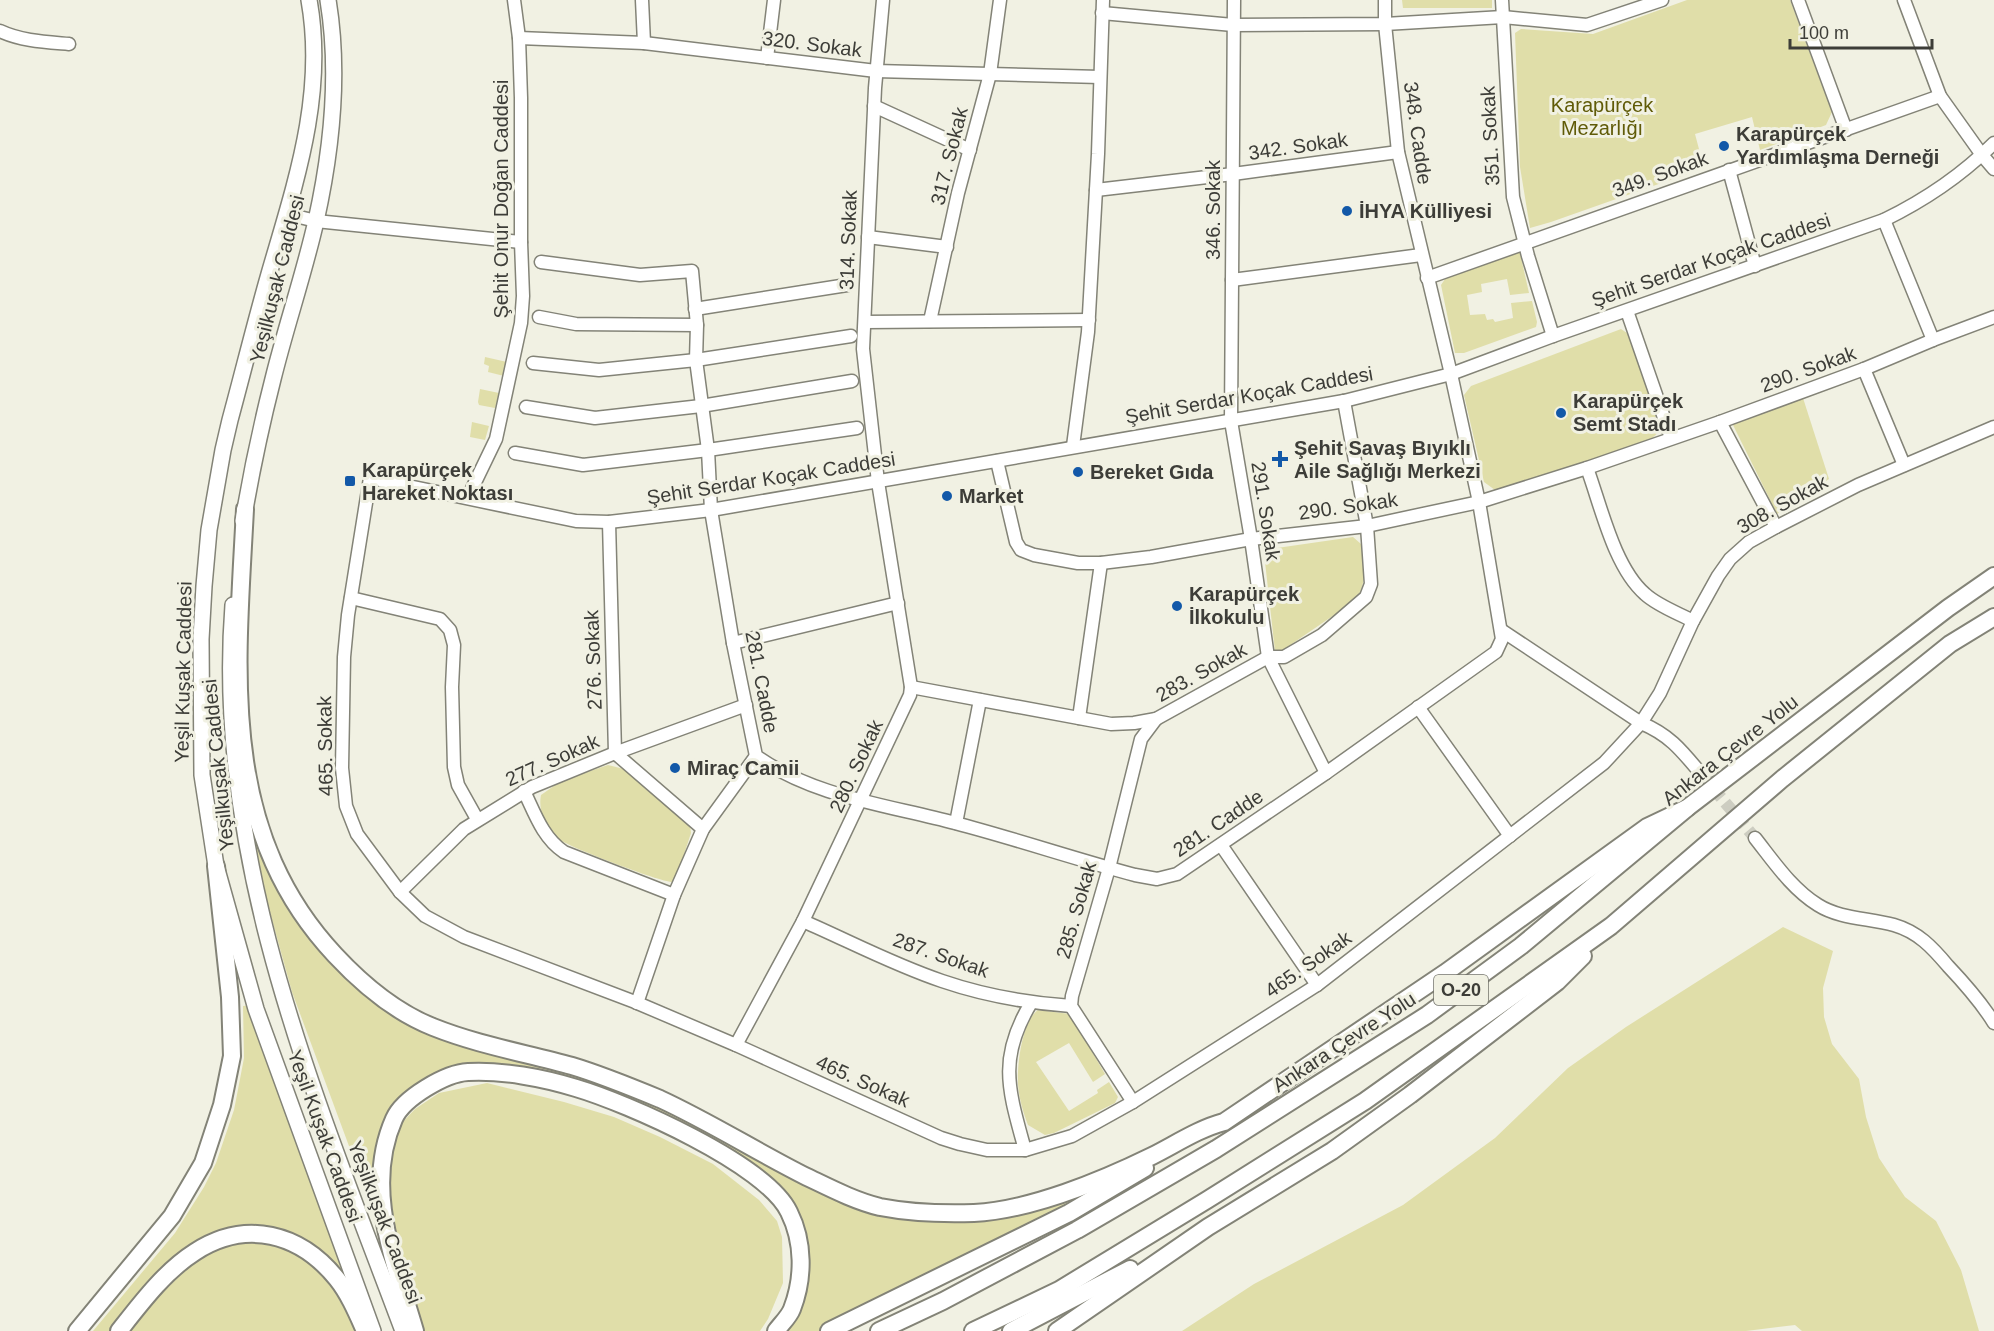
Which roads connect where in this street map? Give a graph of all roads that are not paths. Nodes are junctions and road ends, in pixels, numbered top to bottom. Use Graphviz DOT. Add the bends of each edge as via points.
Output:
graph roads {
  1 [pos="309,0"];
  2 [pos="328,0"];
  3 [pos="514,0"];
  4 [pos="642,0"];
  5 [pos="774,0"];
  6 [pos="882,0"];
  7 [pos="1000,0"];
  8 [pos="1234,0"];
  9 [pos="1385,0"];
  10 [pos="1502,0"];
  11 [pos="1798,0"];
  12 [pos="1904,0"];
  13 [pos="1655,1"];
  14 [pos="1102,6"];
  15 [pos="1503,17"];
  16 [pos="1385,24"];
  17 [pos="1233,25"];
  18 [pos="0,31"];
  19 [pos="519,38"];
  20 [pos="644,42"];
  21 [pos="69,44"];
  22 [pos="767,58"];
  23 [pos="876,71"];
  24 [pos="990,74"];
  25 [pos="1100,77"];
  26 [pos="1940,96"];
  27 [pos="874,106"];
  28 [pos="1846,130"];
  29 [pos="1994,143"];
  30 [pos="970,150"];
  31 [pos="1398,152"];
  32 [pos="1982,155"];
  33 [pos="1994,169"];
  34 [pos="1729,170"];
  35 [pos="1233,174"];
  36 [pos="1096,190"];
  37 [pos="287,214"];
  38 [pos="1884,220"];
  39 [pos="316,221"];
  40 [pos="868,237"];
  41 [pos="521,242"];
  42 [pos="1524,242"];
  43 [pos="946,247"];
  44 [pos="1421,255"];
  45 [pos="541,262"];
  46 [pos="1755,266"];
  47 [pos="1427,278"];
  48 [pos="1232,280"];
  49 [pos="847,285"];
  50 [pos="695,309"];
  51 [pos="1627,310"];
  52 [pos="539,316"];
  53 [pos="1994,317"];
  54 [pos="1089,320"];
  55 [pos="930,321"];
  56 [pos="865,322"];
  57 [pos="697,325"];
  58 [pos="851,336"];
  59 [pos="1552,336"];
  60 [pos="1933,340"];
  61 [pos="696,360"];
  62 [pos="533,363"];
  63 [pos="1864,369"];
  64 [pos="1451,374"];
  65 [pos="852,381"];
  66 [pos="1344,401"];
  67 [pos="701,406"];
  68 [pos="526,407"];
  69 [pos="1231,421"];
  70 [pos="1719,422"];
  71 [pos="1994,427"];
  72 [pos="857,428"];
  73 [pos="1671,438"];
  74 [pos="1073,446"];
  75 [pos="708,450"];
  76 [pos="515,453"];
  77 [pos="997,461"];
  78 [pos="1904,465"];
  79 [pos="1587,468"];
  80 [pos="370,478"];
  81 [pos="878,482"];
  82 [pos="468,497"];
  83 [pos="1479,502"];
  84 [pos="245,509"];
  85 [pos="711,510"];
  86 [pos="609,522"];
  87 [pos="1367,526"];
  88 [pos="1776,527"];
  89 [pos="1251,539"];
  90 [pos="1101,563"];
  91 [pos="1994,576"];
  92 [pos="351,598"];
  93 [pos="898,603"];
  94 [pos="1994,617"];
  95 [pos="1694,621"];
  96 [pos="1502,630"];
  97 [pos="734,643"];
  98 [pos="1268,657"];
  99 [pos="910,687"];
  100 [pos="980,700"];
  101 [pos="746,705"];
  102 [pos="1418,706"];
  103 [pos="1079,718"];
  104 [pos="1156,719"];
  105 [pos="1641,723"];
  106 [pos="1120,725"];
  107 [pos="1141,739"];
  108 [pos="615,753"];
  109 [pos="756,756"];
  110 [pos="1326,773"];
  111 [pos="1702,775"];
  112 [pos="524,791"];
  113 [pos="861,801"];
  114 [pos="1687,808"];
  115 [pos="477,819"];
  116 [pos="956,823"];
  117 [pos="702,829"];
  118 [pos="1510,836"];
  119 [pos="1755,838"];
  120 [pos="1221,845"];
  121 [pos="216,866"];
  122 [pos="1109,868"];
  123 [pos="400,892"];
  124 [pos="674,895"];
  125 [pos="803,921"];
  126 [pos="1611,926"];
  127 [pos="1317,985"];
  128 [pos="637,1003"];
  129 [pos="1031,1003"];
  130 [pos="1071,1006"];
  131 [pos="1994,1023"];
  132 [pos="736,1045"];
  133 [pos="1133,1102"];
  134 [pos="1224,1122"];
  135 [pos="1025,1150"];
  136 [pos="1208,1227"];
  137 [pos="77,1331"];
  138 [pos="119,1331"];
  139 [pos="365,1331"];
  140 [pos="373,1331"];
  141 [pos="403,1331"];
  142 [pos="415,1331"];
  143 [pos="776,1331"];
  144 [pos="829,1331"];
  145 [pos="879,1331"];
  146 [pos="973,1331"];
  147 [pos="1011,1331"];
  148 [pos="1057,1331"];
  1 -- 37 [label="main road, Yeşil Kuşak Caddesi" via="314,47 312,99"];
  2 -- 39 [label="main road, Yeşilkuşak Caddesi" via="334,91"];
  3 -- 19 [label="street, Şehit Onur Doğan Caddesi"];
  4 -- 20 [label="street"];
  5 -- 22 [label="street"];
  6 -- 23 [label="street, 314. Sokak"];
  7 -- 24 [label="street, 317. Sokak"];
  8 -- 17 [label="street, 346. Sokak"];
  9 -- 16 [label="street, 348. Cadde"];
  10 -- 15 [label="street, 351. Sokak"];
  11 -- 28 [label="street"];
  12 -- 26 [label="street"];
  13 -- 15 [label="street" via="1587,25"];
  14 -- 17 [label="street"];
  14 -- 25 [label="street"];
  15 -- 16 [label="street"];
  15 -- 42 [label="street, 351. Sokak" via="1514,197"];
  16 -- 17 [label="street"];
  16 -- 31 [label="street, 348. Cadde"];
  17 -- 35 [label="street, 346. Sokak"];
  18 -- 21 [label="street" via="41,42"];
  19 -- 20 [label="street, 320. Sokak"];
  19 -- 41 [label="street, Şehit Onur Doğan Caddesi"];
  20 -- 22 [label="street, 320. Sokak"];
  22 -- 23 [label="street, 320. Sokak"];
  23 -- 24 [label="street, 320. Sokak"];
  23 -- 27 [label="street, 314. Sokak"];
  24 -- 25 [label="street, 320. Sokak"];
  24 -- 30 [label="street, 317. Sokak"];
  25 -- 36 [label="street"];
  26 -- 28 [label="street, 349. Sokak"];
  26 -- 32 [label="street"];
  27 -- 30 [label="street"];
  27 -- 40 [label="street, 314. Sokak"];
  28 -- 34 [label="street, 349. Sokak"];
  29 -- 32 [label="street, Şehit Serdar Koçak Caddesi"];
  30 -- 43 [label="street, 317. Sokak"];
  31 -- 35 [label="street, 342. Sokak"];
  31 -- 44 [label="street, 348. Cadde"];
  32 -- 33 [label="street"];
  32 -- 38 [label="street, Şehit Serdar Koçak Caddesi" via="1929,196"];
  34 -- 42 [label="street, 349. Sokak"];
  34 -- 46 [label="street"];
  35 -- 36 [label="street, 342. Sokak"];
  35 -- 48 [label="street, 346. Sokak"];
  36 -- 54 [label="street"];
  37 -- 39 [label="street"];
  37 -- 121 [label="main road, Yeşil Kuşak Caddesi" via="223,450 207,556 201,639 202,775"];
  38 -- 46 [label="street, Şehit Serdar Koçak Caddesi"];
  38 -- 60 [label="street"];
  39 -- 41 [label="street"];
  39 -- 84 [label="main road, Yeşilkuşak Caddesi" via="270,388"];
  40 -- 43 [label="street"];
  40 -- 56 [label="street, 314. Sokak"];
  41 -- 82 [label="street, Şehit Onur Doğan Caddesi" via="523,296 516,348 496,439"];
  42 -- 47 [label="street, 349. Sokak"];
  42 -- 59 [label="street, 351. Sokak"];
  43 -- 55 [label="street, 317. Sokak"];
  44 -- 47 [label="street, 348. Cadde"];
  44 -- 48 [label="street"];
  45 -- 50 [label="street, 281. Cadde" via="640,275 692,271"];
  46 -- 51 [label="street, Şehit Serdar Koçak Caddesi"];
  47 -- 64 [label="street, 348. Cadde"];
  48 -- 69 [label="street, 346. Sokak"];
  49 -- 50 [label="street"];
  50 -- 57 [label="street, 281. Cadde"];
  51 -- 59 [label="street, Şehit Serdar Koçak Caddesi"];
  51 -- 73 [label="street"];
  52 -- 57 [label="street" via="576,324"];
  53 -- 60 [label="street, 290. Sokak"];
  54 -- 55 [label="street"];
  54 -- 74 [label="street"];
  55 -- 56 [label="street"];
  56 -- 81 [label="street, 314. Sokak" via="863,349"];
  57 -- 61 [label="street, 281. Cadde"];
  58 -- 61 [label="street"];
  59 -- 64 [label="street, Şehit Serdar Koçak Caddesi"];
  60 -- 63 [label="street, 290. Sokak"];
  61 -- 62 [label="street" via="599,370"];
  61 -- 67 [label="street, 281. Cadde"];
  63 -- 70 [label="street, 290. Sokak"];
  63 -- 78 [label="street"];
  64 -- 66 [label="street, Şehit Serdar Koçak Caddesi"];
  64 -- 83 [label="street"];
  65 -- 67 [label="street"];
  66 -- 69 [label="street, Şehit Serdar Koçak Caddesi"];
  66 -- 87 [label="street, 283. Sokak"];
  67 -- 68 [label="street" via="595,418"];
  67 -- 75 [label="street, 281. Cadde"];
  69 -- 74 [label="street, Şehit Serdar Koçak Caddesi"];
  69 -- 89 [label="street, 291. Sokak"];
  70 -- 73 [label="street, 290. Sokak"];
  70 -- 88 [label="street"];
  71 -- 78 [label="street, 308. Sokak"];
  72 -- 75 [label="street"];
  73 -- 79 [label="street, 290. Sokak"];
  74 -- 77 [label="street, Şehit Serdar Koçak Caddesi"];
  75 -- 76 [label="street" via="583,465"];
  75 -- 85 [label="street, 281. Cadde"];
  77 -- 81 [label="street, Şehit Serdar Koçak Caddesi"];
  77 -- 90 [label="street, 290. Sokak" via="1021,550 1078,563"];
  78 -- 88 [label="street, 308. Sokak"];
  79 -- 83 [label="street, 290. Sokak"];
  79 -- 95 [label="street" via="1616,548 1635,583 1645,595"];
  80 -- 82 [label="street, Şehit Serdar Koçak Caddesi"];
  80 -- 92 [label="street, 465. Sokak"];
  81 -- 85 [label="street, Şehit Serdar Koçak Caddesi"];
  81 -- 93 [label="street, 280. Sokak"];
  82 -- 86 [label="street, Şehit Serdar Koçak Caddesi" via="562,520"];
  83 -- 87 [label="street, 290. Sokak"];
  83 -- 96 [label="street"];
  84 -- 134 [label="highway" via="239,635 240,722 245,766 261,830 283,882 306,919 349,970 386,1001 430,1026 630,1086 694,1115 830,1188 878,1206 925,1213 977,1212 1031,1202 1088,1184"];
  84 -- 141 [label="main road, Yeşilkuşak Caddesi" via="230,653 232,734 251,873 315,1096"];
  85 -- 86 [label="street, Şehit Serdar Koçak Caddesi"];
  85 -- 97 [label="street, 281. Cadde"];
  86 -- 108 [label="street, 276. Sokak"];
  87 -- 89 [label="street, 290. Sokak"];
  87 -- 98 [label="street, 283. Sokak" via="1371,584 1366,597 1322,635 1284,657"];
  88 -- 95 [label="street, 308. Sokak" via="1749,542 1730,559"];
  89 -- 90 [label="street, 290. Sokak"];
  89 -- 98 [label="street, 291. Sokak"];
  90 -- 103 [label="street"];
  91 -- 114 [label="highway, Ankara Çevre Yolu / O-20"];
  92 -- 115 [label="street" via="440,619 453,636 454,767 458,785"];
  92 -- 123 [label="street, 465. Sokak" via="344,657 342,768 346,806 357,834"];
  93 -- 97 [label="street"];
  93 -- 99 [label="street, 280. Sokak"];
  94 -- 126 [label="highway, O-20" via="1950,644 1782,779"];
  95 -- 105 [label="street, 308. Sokak" via="1660,693"];
  96 -- 102 [label="street, 281. Cadde" via="1496,652"];
  96 -- 105 [label="street"];
  97 -- 101 [label="street, 281. Cadde"];
  98 -- 104 [label="street, 283. Sokak"];
  98 -- 110 [label="street, 291. Sokak"];
  99 -- 100 [label="street, 283. Sokak"];
  99 -- 113 [label="street, 280. Sokak" via="906,706"];
  100 -- 103 [label="street, 283. Sokak"];
  100 -- 116 [label="street"];
  101 -- 108 [label="street, 277. Sokak"];
  101 -- 109 [label="street, 281. Cadde"];
  102 -- 110 [label="street, 281. Cadde"];
  102 -- 118 [label="street"];
  103 -- 106 [label="street, 283. Sokak"];
  104 -- 106 [label="street, 283. Sokak"];
  104 -- 107 [label="street, 285. Sokak"];
  105 -- 111 [label="street" via="1671,739"];
  105 -- 118 [label="street, 465. Sokak" via="1604,763"];
  106 -- 107 [label="street"];
  107 -- 122 [label="street, 285. Sokak"];
  108 -- 112 [label="street, 277. Sokak"];
  108 -- 117 [label="street"];
  109 -- 113 [label="street, 281. Cadde" via="791,776"];
  109 -- 117 [label="street"];
  110 -- 120 [label="street, 281. Cadde"];
  112 -- 115 [label="street, 277. Sokak"];
  112 -- 124 [label="street" via="545,833 564,852"];
  113 -- 116 [label="street, 281. Cadde"];
  113 -- 125 [label="street, 280. Sokak"];
  114 -- 134 [label="highway" via="1647,827 1446,974"];
  114 -- 145 [label="highway, Ankara Çevre Yolu / O-20" via="1521,946 1407,1028 1216,1149 1077,1230"];
  115 -- 123 [label="street, 277. Sokak"];
  116 -- 122 [label="street, 281. Cadde"];
  117 -- 124 [label="street"];
  118 -- 127 [label="street, 465. Sokak"];
  119 -- 131 [label="street" via="1793,885 1820,907 1894,925 1919,936 1970,988"];
  120 -- 122 [label="street, 281. Cadde" via="1167,877 1144,877"];
  120 -- 127 [label="street"];
  121 -- 137 [label="highway" via="232,1056 222,1105 203,1163 172,1216"];
  121 -- 140 [label="main road, Yeşil Kuşak Caddesi" via="256,1009"];
  122 -- 130 [label="street, 285. Sokak"];
  123 -- 128 [label="street, 465. Sokak" via="425,916 464,937"];
  124 -- 128 [label="street"];
  125 -- 129 [label="street, 287. Sokak" via="939,980"];
  125 -- 132 [label="street, 280. Sokak"];
  126 -- 136 [label="highway" via="1557,982 1410,1095 1332,1151"];
  126 -- 146 [label="highway, O-20" via="1365,1101 1059,1290"];
  127 -- 133 [label="street, 465. Sokak"];
  128 -- 132 [label="street, 465. Sokak"];
  129 -- 130 [label="street, 287. Sokak"];
  129 -- 135 [label="street" via="1013,1039 1009,1068 1013,1106"];
  130 -- 133 [label="street"];
  132 -- 135 [label="street, 465. Sokak" via="941,1138 987,1150"];
  133 -- 135 [label="street, 465. Sokak" via="1072,1136"];
  134 -- 144 [label="highway" via="1069,1213"];
  136 -- 147 [label="highway"];
  136 -- 148 [label="highway"];
  138 -- 139 [label="highway" via="184,1260 216,1241 252,1234 292,1242 315,1256 338,1280"];
  142 -- 143 [label="highway" via="380,1192 385,1144 395,1116 424,1089 466,1072 499,1072 576,1088 657,1119 765,1182 788,1210 800,1243 800,1281 791,1311"];
}
